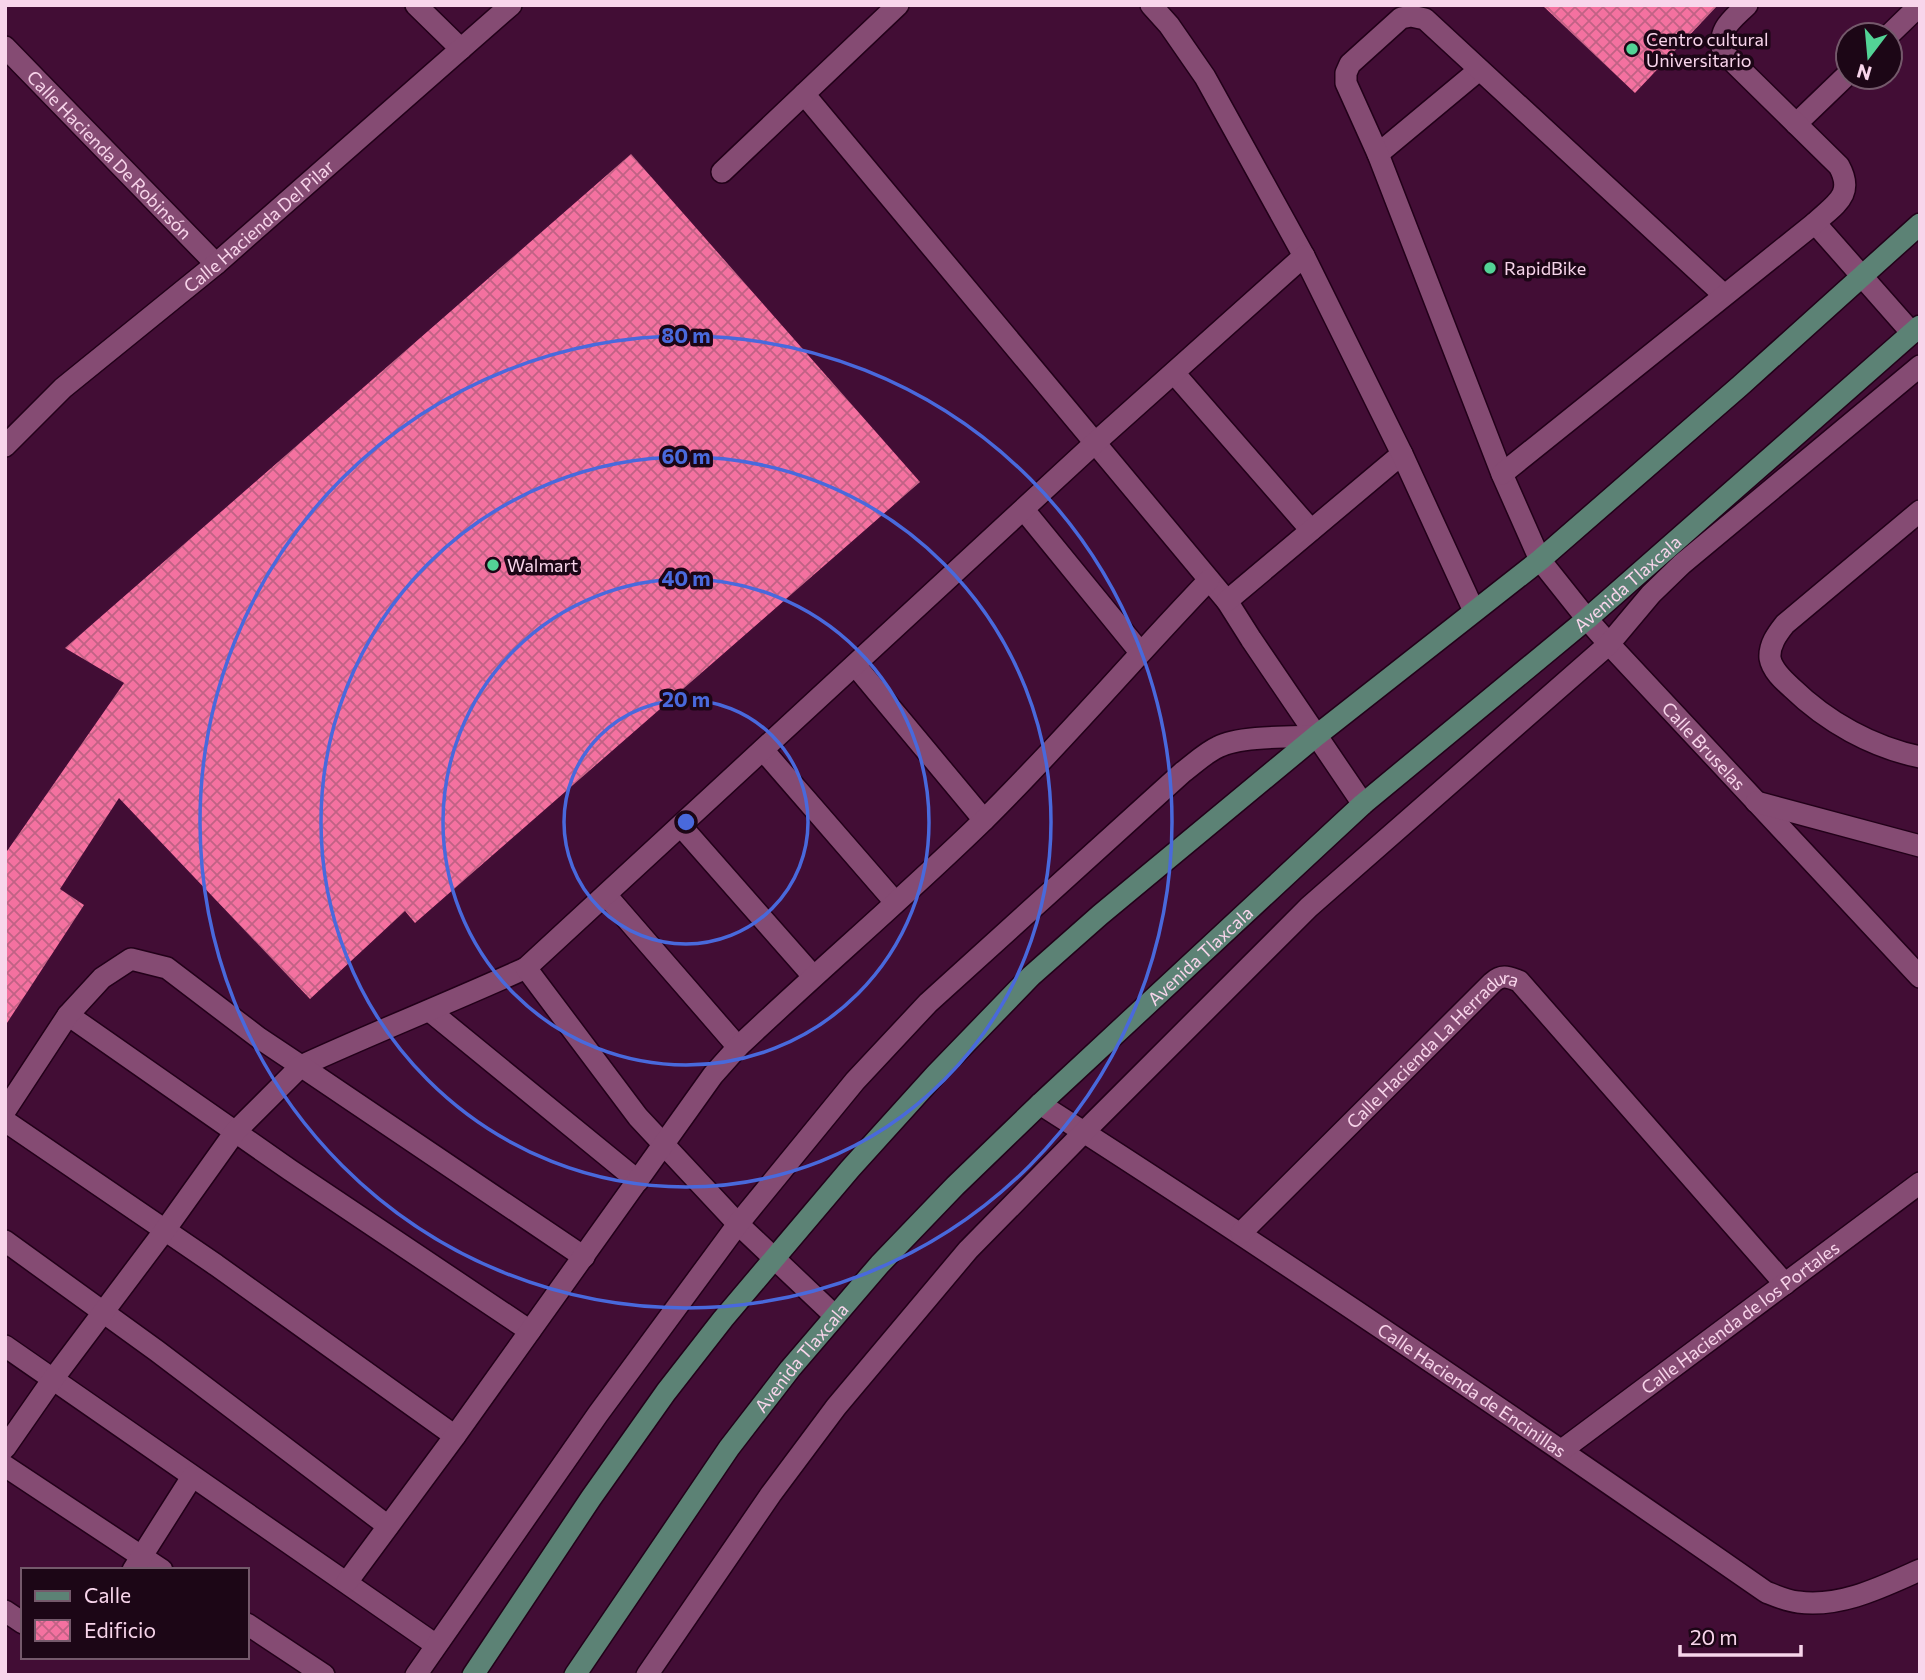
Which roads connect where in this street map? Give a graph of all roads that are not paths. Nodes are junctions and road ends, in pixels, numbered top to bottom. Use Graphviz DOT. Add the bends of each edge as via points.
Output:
graph roads {
  1 [pos="416,5"];
  2 [pos="511,5"];
  3 [pos="898,5"];
  4 [pos="1151,5"];
  5 [pos="1747,5"];
  6 [pos="1920,5"];
  7 [pos="1903,21"];
  8 [pos="5,47"];
  9 [pos="461,49"];
  10 [pos="1479,70"];
  11 [pos="1834,87"];
  12 [pos="804,94"];
  13 [pos="1796,124"];
  14 [pos="1378,153"];
  15 [pos="722,172"];
  16 [pos="1815,223"];
  17 [pos="1920,224"];
  18 [pos="1304,257"];
  19 [pos="216,264"];
  20 [pos="1861,277"];
  21 [pos="1724,296"];
  22 [pos="1916,330"];
  23 [pos="1920,366"];
  24 [pos="1174,373"];
  25 [pos="1096,442"];
  26 [pos="5,446"];
  27 [pos="1402,454"];
  28 [pos="1502,474"];
  29 [pos="1024,510"];
  30 [pos="1920,511"];
  31 [pos="1311,530"];
  32 [pos="1541,560"];
  33 [pos="1209,579"];
  34 [pos="1227,601"];
  35 [pos="1474,611"];
  36 [pos="1587,619"];
  37 [pos="1609,644"];
  38 [pos="1140,652"];
  39 [pos="855,665"];
  40 [pos="1316,736"];
  41 [pos="762,750"];
  42 [pos="1920,757"];
  43 [pos="1755,802"];
  44 [pos="1363,804"];
  45 [pos="984,820"];
  46 [pos="681,825"];
  47 [pos="1920,846"];
  48 [pos="606,895"];
  49 [pos="895,902"];
  50 [pos="526,968"];
  51 [pos="813,976"];
  52 [pos="1920,978"];
  53 [pos="430,1011"];
  54 [pos="68,1015"];
  55 [pos="738,1046"];
  56 [pos="301,1066"];
  57 [pos="1040,1104"];
  58 [pos="5,1111"];
  59 [pos="5,1121"];
  60 [pos="235,1132"];
  61 [pos="1084,1132"];
  62 [pos="664,1144"];
  63 [pos="638,1181"];
  64 [pos="1920,1183"];
  65 [pos="738,1224"];
  66 [pos="165,1230"];
  67 [pos="1241,1233"];
  68 [pos="5,1241"];
  69 [pos="584,1258"];
  70 [pos="775,1258"];
  71 [pos="1785,1284"];
  72 [pos="103,1312"];
  73 [pos="834,1315"];
  74 [pos="530,1331"];
  75 [pos="5,1346"];
  76 [pos="53,1379"];
  77 [pos="455,1436"];
  78 [pos="5,1448"];
  79 [pos="1562,1450"];
  80 [pos="5,1466"];
  81 [pos="192,1477"];
  82 [pos="388,1526"];
  83 [pos="137,1563"];
  84 [pos="155,1568"];
  85 [pos="1920,1570"];
  86 [pos="347,1582"];
  87 [pos="5,1611"];
  88 [pos="21,1622"];
  89 [pos="248,1626"];
  90 [pos="436,1645"];
  91 [pos="324,1675"];
  92 [pos="416,1675"];
  93 [pos="473,1675"];
  94 [pos="575,1675"];
  95 [pos="647,1675"];
  1 -- 9 [label="street"];
  2 -- 9 [label="street, Calle Hacienda Del Pilar"];
  3 -- 12 [label="street"];
  4 -- 18 [label="street" via="1205,77"];
  5 -- 13 [label="street" via="1722,32 1723,52"];
  6 -- 7 [label="street"];
  8 -- 19 [label="street, Calle Hacienda De Robinsón"];
  9 -- 19 [label="street, Calle Hacienda Del Pilar"];
  10 -- 14 [label="street"];
  10 -- 14 [label="street, Calle Bruselas" via="1425,19 1401,18 1350,64 1346,73 1346,83"];
  10 -- 21 [label="street"];
  11 -- 13 [label="street"];
  12 -- 15 [label="street"];
  12 -- 25 [label="street"];
  13 -- 16 [label="street" via="1839,166 1846,185 1843,196"];
  14 -- 28 [label="street, Calle Bruselas"];
  16 -- 20 [label="street"];
  16 -- 21 [label="street"];
  17 -- 20 [label="main road"];
  18 -- 24 [label="street"];
  18 -- 27 [label="street"];
  19 -- 26 [label="street, Calle Hacienda Del Pilar" via="63,388"];
  20 -- 22 [label="street"];
  20 -- 32 [label="main road"];
  21 -- 28 [label="street"];
  22 -- 36 [label="main road, Avenida Tlaxcala"];
  23 -- 37 [label="street, Avenida Tlaxcala" via="1682,564"];
  24 -- 25 [label="street"];
  24 -- 31 [label="street"];
  25 -- 29 [label="street"];
  25 -- 33 [label="street"];
  27 -- 31 [label="street"];
  27 -- 35 [label="street"];
  28 -- 32 [label="street, Calle Bruselas"];
  29 -- 38 [label="street"];
  29 -- 39 [label="street"];
  30 -- 42 [label="street" via="1785,624 1770,649 1770,661 1780,677 1805,702 1856,734"];
  31 -- 34 [label="street"];
  32 -- 35 [label="main road"];
  32 -- 36 [label="street, Calle Bruselas"];
  33 -- 34 [label="street"];
  33 -- 38 [label="street"];
  34 -- 40 [label="street"];
  35 -- 40 [label="main road"];
  36 -- 37 [label="street, Calle Bruselas"];
  36 -- 44 [label="main road, Avenida Tlaxcala"];
  37 -- 43 [label="street, Calle Bruselas"];
  37 -- 61 [label="street, Avenida Tlaxcala" via="1310,907"];
  38 -- 45 [label="street"];
  39 -- 41 [label="street"];
  39 -- 45 [label="street"];
  40 -- 44 [label="street"];
  40 -- 65 [label="street" via="1234,741 1182,772 928,1003 855,1082"];
  40 -- 70 [label="main road" via="1031,976 850,1168"];
  41 -- 46 [label="street"];
  41 -- 49 [label="street"];
  43 -- 47 [label="street, Calle Bruselas"];
  43 -- 52 [label="street"];
  44 -- 57 [label="main road, Avenida Tlaxcala"];
  45 -- 49 [label="street"];
  46 -- 48 [label="street"];
  46 -- 51 [label="street"];
  48 -- 50 [label="street"];
  48 -- 55 [label="street"];
  49 -- 51 [label="street"];
  50 -- 53 [label="street"];
  50 -- 62 [label="street" via="638,1118"];
  51 -- 55 [label="street"];
  53 -- 56 [label="street"];
  53 -- 63 [label="street"];
  54 -- 56 [label="street" via="102,978 131,959 167,968"];
  54 -- 58 [label="street"];
  54 -- 60 [label="street"];
  55 -- 62 [label="street"];
  56 -- 60 [label="street"];
  56 -- 69 [label="street"];
  57 -- 61 [label="street, Calle Hacienda de Encinillas"];
  57 -- 73 [label="main road, Avenida Tlaxcala"];
  59 -- 66 [label="street"];
  60 -- 66 [label="street"];
  60 -- 74 [label="street"];
  61 -- 67 [label="street, Calle Hacienda de Encinillas"];
  61 -- 95 [label="street, Avenida Tlaxcala" via="968,1250 836,1407"];
  62 -- 63 [label="street"];
  62 -- 65 [label="street"];
  63 -- 69 [label="street"];
  64 -- 71 [label="street, Calle Hacienda de los Portales"];
  65 -- 70 [label="street"];
  65 -- 90 [label="street" via="597,1414"];
  66 -- 72 [label="street"];
  66 -- 77 [label="street"];
  67 -- 71 [label="street, Calle Hacienda La Herradura" via="1498,977 1508,976 1519,981"];
  67 -- 79 [label="street, Calle Hacienda de Encinillas"];
  68 -- 72 [label="street"];
  69 -- 74 [label="street"];
  70 -- 73 [label="street"];
  70 -- 93 [label="main road" via="666,1392"];
  71 -- 79 [label="street, Calle Hacienda de los Portales"];
  72 -- 76 [label="street"];
  72 -- 82 [label="street"];
  73 -- 94 [label="main road, Avenida Tlaxcala" via="729,1448"];
  74 -- 77 [label="street"];
  75 -- 76 [label="street"];
  76 -- 78 [label="street"];
  76 -- 81 [label="street"];
  77 -- 82 [label="street"];
  79 -- 85 [label="street, Calle Hacienda de Encinillas" via="1766,1592 1797,1602 1832,1602"];
  80 -- 83 [label="street"];
  81 -- 83 [label="street"];
  81 -- 86 [label="street"];
  82 -- 86 [label="street"];
  83 -- 84 [label="street"];
  86 -- 90 [label="street"];
  87 -- 88 [label="street"];
  89 -- 91 [label="street"];
  90 -- 92 [label="street"];
}
